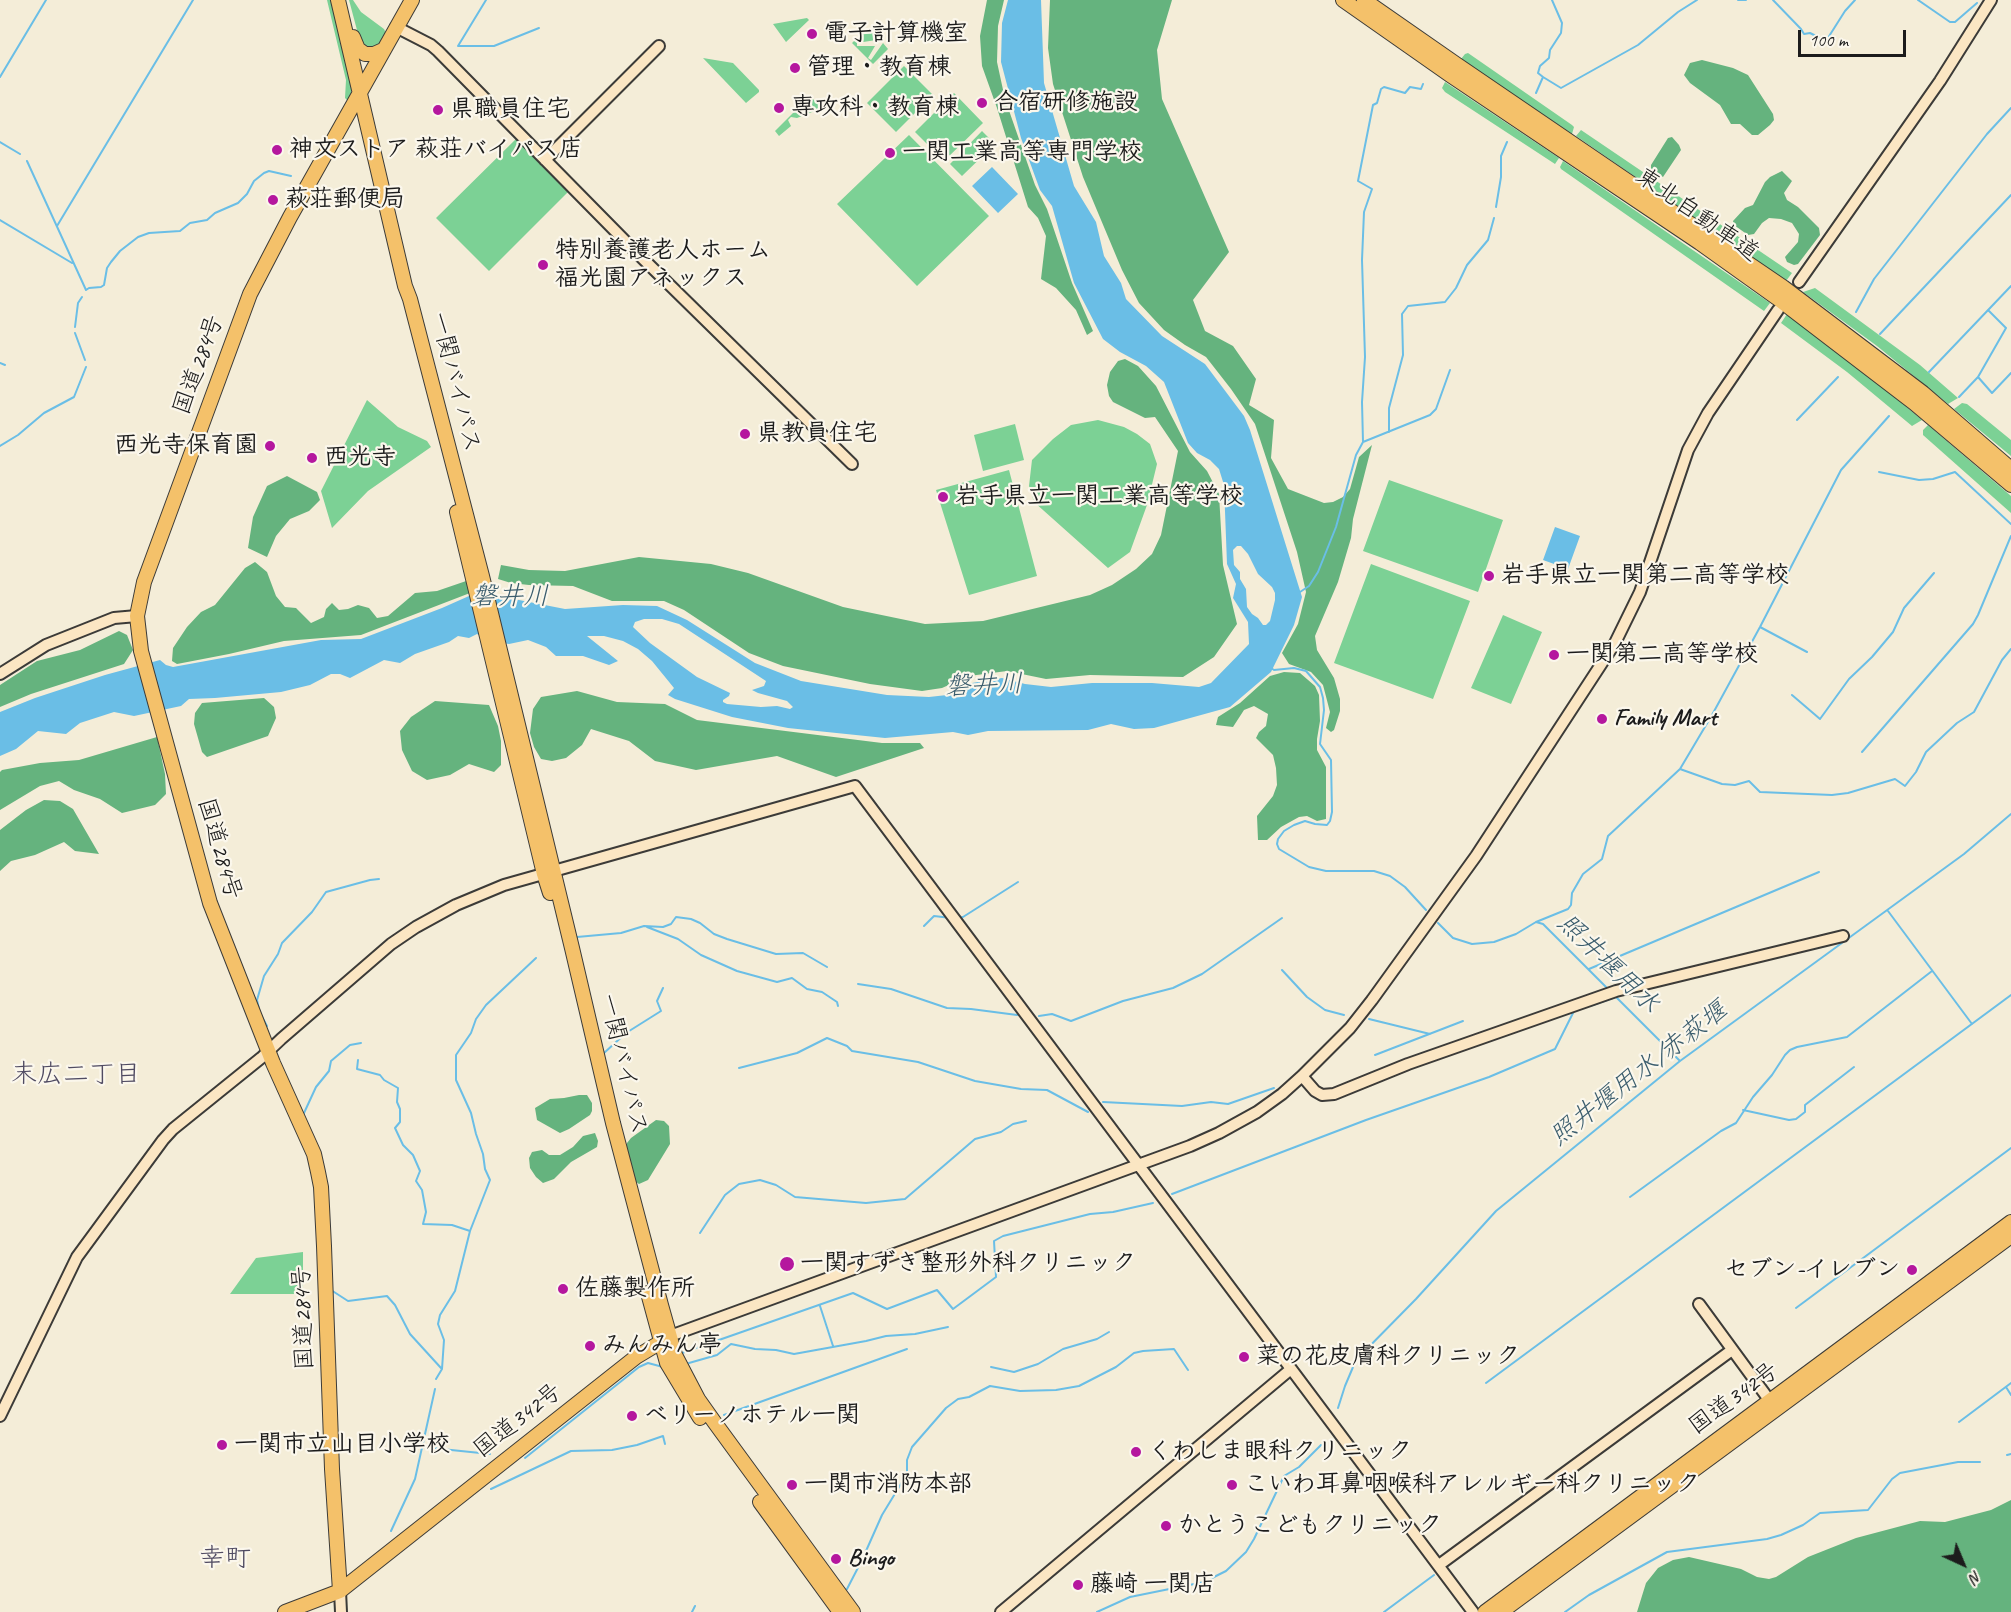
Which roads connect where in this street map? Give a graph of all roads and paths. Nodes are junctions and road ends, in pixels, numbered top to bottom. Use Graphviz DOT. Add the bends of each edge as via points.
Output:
graph roads {
  1 [pos="338,0"];
  2 [pos="343,0"];
  3 [pos="412,0"];
  4 [pos="1343,0"];
  5 [pos="1364,0"];
  6 [pos="1991,0"];
  7 [pos="396,27"];
  8 [pos="659,46"];
  9 [pos="383,50"];
  10 [pos="1453,70"];
  11 [pos="360,91"];
  12 [pos="545,160"];
  13 [pos="1799,282"];
  14 [pos="1778,310"];
  15 [pos="1976,437"];
  16 [pos="852,464"];
  17 [pos="2011,464"];
  18 [pos="2011,469"];
  19 [pos="2011,485"];
  20 [pos="137,616"];
  21 [pos="0,674"];
  22 [pos="548,872"];
  23 [pos="1843,936"];
  24 [pos="269,1051"];
  25 [pos="1302,1076"];
  26 [pos="1139,1165"];
  27 [pos="2011,1222"];
  28 [pos="2011,1236"];
  29 [pos="1698,1304"];
  30 [pos="665,1339"];
  31 [pos="1732,1350"];
  32 [pos="1292,1369"];
  33 [pos="1770,1401"];
  34 [pos="0,1416"];
  35 [pos="1438,1565"];
  36 [pos="340,1591"];
  37 [pos="285,1612"];
  38 [pos="341,1612"];
  39 [pos="840,1612"];
  40 [pos="853,1612"];
  41 [pos="1001,1612"];
  42 [pos="1473,1612"];
  43 [pos="1485,1612"];
  44 [pos="1501,1612"];
  1 -- 11 [label="highway, 一関バイパス"];
  2 -- 9 [label="highway" via="358,49 371,55"];
  3 -- 7 [label="highway, 国道284号"];
  4 -- 10 [label="highway, 東北自動車道"];
  5 -- 10 [label="highway, 東北自動車道"];
  6 -- 13 [label="street" via="1940,81"];
  7 -- 9 [label="highway, 国道284号"];
  7 -- 12 [label="street" via="438,51"];
  8 -- 12 [label="street"];
  9 -- 11 [label="highway, 国道284号"];
  10 -- 15 [label="highway, 東北自動車道" via="1783,287"];
  10 -- 19 [label="highway, 東北自動車道" via="1786,305 1914,403"];
  11 -- 20 [label="highway, 国道284号" via="250,294 144,582"];
  11 -- 22 [label="highway, 一関バイパス" via="372,125"];
  12 -- 16 [label="street"];
  14 -- 25 [label="street" via="1708,413 1688,450 1640,592 1615,644 1476,856 1372,1000"];
  15 -- 17 [label="highway"];
  15 -- 18 [label="highway, 東北自動車道"];
  20 -- 21 [label="street" via="114,618 46,645"];
  20 -- 24 [label="highway, 国道284号" via="141,651 210,903"];
  22 -- 24 [label="street" via="466,900 416,927 366,964"];
  22 -- 26 [label="street" via="855,786"];
  22 -- 30 [label="highway, 一関バイパス"];
  23 -- 25 [label="street" via="1616,991 1334,1094 1322,1095"];
  24 -- 34 [label="street" via="172,1129 91,1236 77,1257"];
  24 -- 36 [label="highway, 国道284号" via="314,1154 321,1187"];
  25 -- 26 [label="street" via="1257,1112 1219,1133"];
  26 -- 30 [label="street"];
  26 -- 32 [label="street"];
  27 -- 33 [label="highway, 国道342号"];
  28 -- 44 [label="highway, 国道342号"];
  29 -- 31 [label="street"];
  30 -- 36 [label="highway, 国道342号" via="636,1357"];
  30 -- 39 [label="highway, 一関バイパス" via="667,1363 690,1403"];
  30 -- 40 [label="highway, 一関バイパス" via="698,1399"];
  31 -- 33 [label="street"];
  31 -- 35 [label="street"];
  32 -- 35 [label="street"];
  32 -- 41 [label="street"];
  33 -- 43 [label="highway, 国道342号"];
  35 -- 42 [label="street"];
  36 -- 37 [label="highway"];
  36 -- 38 [label="street"];
}
